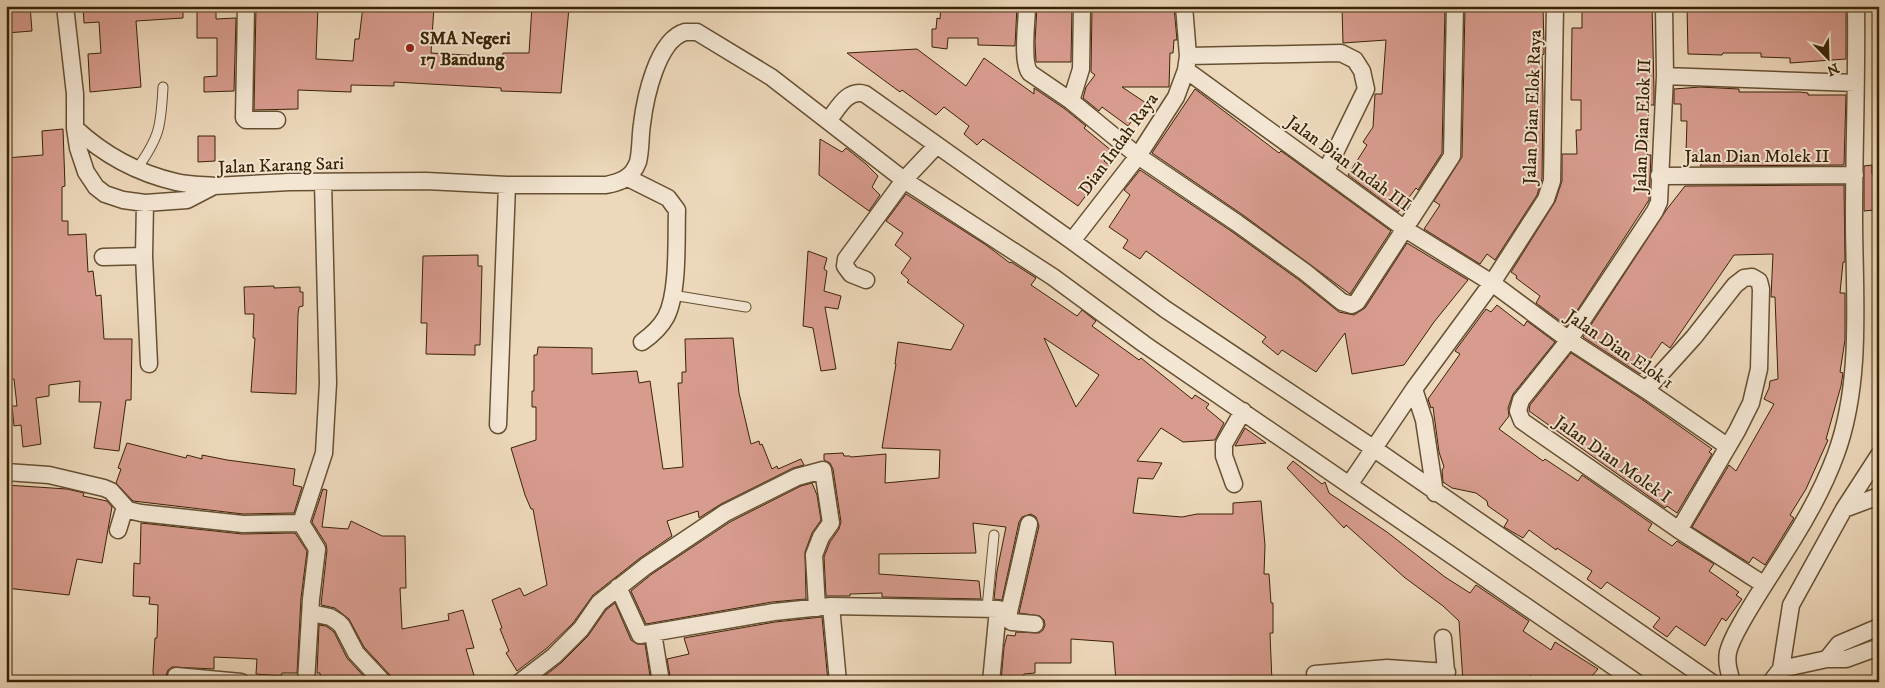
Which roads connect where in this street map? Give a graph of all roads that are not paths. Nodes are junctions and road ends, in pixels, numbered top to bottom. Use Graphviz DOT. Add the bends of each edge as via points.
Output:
graph roads {
  1 [pos="65,6"];
  2 [pos="246,6"];
  3 [pos="1027,6"];
  4 [pos="1082,6"];
  5 [pos="1184,6"];
  6 [pos="1454,6"];
  7 [pos="1555,6"];
  8 [pos="1664,6"];
  9 [pos="1856,6"];
  10 [pos="1187,63"];
  11 [pos="1665,76"];
  12 [pos="1856,83"];
  13 [pos="163,86"];
  14 [pos="1071,101"];
  15 [pos="277,120"];
  16 [pos="828,121"];
  17 [pos="75,128"];
  18 [pos="937,145"];
  19 [pos="1138,156"];
  20 [pos="136,170"];
  21 [pos="1326,171"];
  22 [pos="1855,175"];
  23 [pos="1659,176"];
  24 [pos="628,178"];
  25 [pos="904,180"];
  26 [pos="323,182"];
  27 [pos="507,185"];
  28 [pos="214,186"];
  29 [pos="145,203"];
  30 [pos="1405,229"];
  31 [pos="1072,241"];
  32 [pos="144,256"];
  33 [pos="103,258"];
  34 [pos="866,280"];
  35 [pos="1492,283"];
  36 [pos="672,295"];
  37 [pos="746,307"];
  38 [pos="1569,340"];
  39 [pos="642,342"];
  40 [pos="149,364"];
  41 [pos="1414,389"];
  42 [pos="1646,390"];
  43 [pos="1243,411"];
  44 [pos="498,425"];
  45 [pos="1727,446"];
  46 [pos="1373,448"];
  47 [pos="1879,455"];
  48 [pos="6,472"];
  49 [pos="1234,484"];
  50 [pos="1349,485"];
  51 [pos="1435,493"];
  52 [pos="1879,496"];
  53 [pos="125,507"];
  54 [pos="1844,509"];
  55 [pos="301,524"];
  56 [pos="1030,524"];
  57 [pos="118,530"];
  58 [pos="1679,530"];
  59 [pos="994,535"];
  60 [pos="1763,584"];
  61 [pos="618,587"];
  62 [pos="824,607"];
  63 [pos="998,610"];
  64 [pos="311,613"];
  65 [pos="1035,624"];
  66 [pos="1879,627"];
  67 [pos="653,633"];
  68 [pos="1443,638"];
  69 [pos="1879,647"];
  70 [pos="1827,659"];
  71 [pos="1315,674"];
  72 [pos="1776,675"];
  73 [pos="176,676"];
  74 [pos="1447,677"];
  75 [pos="202,680"];
  76 [pos="240,682"];
  77 [pos="306,682"];
  78 [pos="383,682"];
  79 [pos="520,682"];
  80 [pos="661,682"];
  81 [pos="838,682"];
  82 [pos="991,682"];
  83 [pos="1636,682"];
  84 [pos="1711,682"];
  85 [pos="1732,682"];
  1 -- 17 [label="street, Jalan Karang Sari" via="75,94"];
  2 -- 15 [label="street" via="244,118"];
  3 -- 14 [label="street" via="1026,68"];
  4 -- 14 [label="street" via="1081,69"];
  5 -- 10 [label="street, Dian Indah Raya"];
  6 -- 30 [label="street" via="1453,151"];
  7 -- 35 [label="street, Jalan Dian Elok Raya" via="1550,190"];
  8 -- 11 [label="street, Jalan Dian Elok II"];
  9 -- 12 [label="street"];
  10 -- 19 [label="street, Dian Indah Raya" via="1176,97"];
  10 -- 21 [label="street, Jalan Dian Indah III"];
  10 -- 21 [label="street" via="1341,53 1355,60 1362,71 1366,89"];
  11 -- 12 [label="street"];
  11 -- 23 [label="street, Jalan Dian Elok II"];
  12 -- 22 [label="street"];
  13 -- 20 [label="lane" via="162,121 158,134"];
  14 -- 19 [label="street"];
  16 -- 18 [label="street" via="849,95 861,92"];
  16 -- 24 [label="street" via="770,77 697,32 687,32 667,47 653,72 644,109 641,153 635,170"];
  16 -- 25 [label="street"];
  17 -- 20 [label="street" via="100,149"];
  17 -- 29 [label="street, Jalan Karang Sari" via="86,172 96,187 123,200"];
  18 -- 25 [label="street"];
  18 -- 31 [label="street"];
  19 -- 30 [label="street" via="1306,272 1342,302 1352,305"];
  19 -- 31 [label="street, Dian Indah Raya"];
  20 -- 28 [label="street" via="178,183"];
  21 -- 30 [label="street, Jalan Dian Indah III"];
  22 -- 23 [label="street, Jalan Dian Molek II"];
  22 -- 60 [label="street" via="1855,350 1846,417 1836,453 1815,500 1792,542"];
  23 -- 38 [label="street, Jalan Dian Elok II" via="1659,202 1655,211"];
  24 -- 27 [label="street, Jalan Karang Sari" via="606,185"];
  24 -- 36 [label="street" via="668,198 677,210"];
  25 -- 34 [label="street" via="846,259 845,266 851,274"];
  25 -- 43 [label="street" via="1053,277"];
  26 -- 27 [label="street, Jalan Karang Sari" via="426,181"];
  26 -- 28 [label="street, Jalan Karang Sari"];
  26 -- 55 [label="street" via="328,383 324,453"];
  27 -- 44 [label="street"];
  28 -- 29 [label="street, Jalan Karang Sari" via="187,200"];
  29 -- 32 [label="street"];
  30 -- 35 [label="street, Jalan Dian Indah III"];
  31 -- 46 [label="street" via="1165,309"];
  32 -- 33 [label="street"];
  32 -- 40 [label="street"];
  35 -- 38 [label="street, Jalan Dian Elok 1"];
  35 -- 41 [label="street, Jalan Dian Elok Raya"];
  36 -- 37 [label="lane"];
  36 -- 39 [label="street" via="667,315 660,326"];
  38 -- 42 [label="street, Jalan Dian Elok 1"];
  38 -- 58 [label="street, Jalan Dian Molek I" via="1521,400 1519,416"];
  41 -- 46 [label="street, Jalan Dian Elok Raya"];
  41 -- 51 [label="street" via="1424,420"];
  42 -- 45 [label="street, Jalan Dian Elok 1"];
  42 -- 45 [label="street" via="1735,285 1744,278 1752,277 1759,281 1759,369 1751,403"];
  43 -- 49 [label="street" via="1224,444 1224,456"];
  43 -- 50 [label="street"];
  45 -- 58 [label="street"];
  46 -- 50 [label="street, Jalan Dian Elok Raya"];
  46 -- 51 [label="street"];
  47 -- 54 [label="street"];
  48 -- 53 [label="street" via="49,475 104,488"];
  50 -- 83 [label="street"];
  51 -- 84 [label="street"];
  52 -- 54 [label="street"];
  53 -- 55 [label="street" via="148,514 243,524"];
  53 -- 57 [label="street"];
  54 -- 72 [label="street" via="1791,605"];
  55 -- 64 [label="street" via="317,549"];
  56 -- 63 [label="street"];
  58 -- 60 [label="street, Jalan Dian Molek I"];
  59 -- 63 [label="lane"];
  60 -- 85 [label="street" via="1728,653"];
  61 -- 62 [label="street" via="724,513 798,477 823,470 830,524 814,555"];
  61 -- 67 [label="street" via="639,634"];
  61 -- 79 [label="street" via="599,603 574,637"];
  62 -- 63 [label="street"];
  62 -- 67 [label="street" via="774,612"];
  62 -- 81 [label="street"];
  63 -- 65 [label="street" via="1012,622"];
  63 -- 82 [label="street"];
  64 -- 77 [label="street"];
  64 -- 78 [label="street" via="338,622 356,653"];
  66 -- 70 [label="street" via="1839,644"];
  67 -- 80 [label="street"];
  68 -- 74 [label="street"];
  69 -- 70 [label="street" via="1846,659"];
  70 -- 72 [label="street"];
  71 -- 74 [label="street" via="1387,668"];
  73 -- 75 [label="street"];
  75 -- 76 [label="street"];
}
